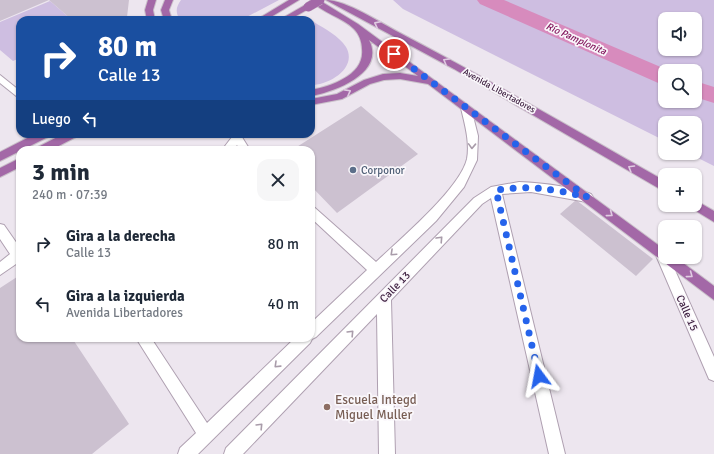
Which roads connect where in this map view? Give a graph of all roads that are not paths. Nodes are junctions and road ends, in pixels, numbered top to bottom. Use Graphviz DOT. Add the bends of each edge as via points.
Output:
graph roads {
  1 [pos="152,0"];
  2 [pos="169,0"];
  3 [pos="295,0"];
  4 [pos="320,0"];
  5 [pos="330,0"];
  6 [pos="311,3"];
  7 [pos="150,16"];
  8 [pos="167,16"];
  9 [pos="267,16"];
  10 [pos="290,16"];
  11 [pos="356,26"];
  12 [pos="0,78"];
  13 [pos="432,82"];
  14 [pos="16,92"];
  15 [pos="315,92"];
  16 [pos="315,101"];
  17 [pos="466,108"];
  18 [pos="36,138"];
  19 [pos="64,138"];
  20 [pos="20,146"];
  21 [pos="50,146"];
  22 [pos="16,148"];
  23 [pos="0,156"];
  24 [pos="16,164"];
  25 [pos="0,173"];
  26 [pos="658,183"];
  27 [pos="496,190"];
  28 [pos="587,197"];
  29 [pos="702,209"];
  30 [pos="315,215"];
  31 [pos="714,216"];
  32 [pos="0,229"];
  33 [pos="658,251"];
  34 [pos="667,264"];
  35 [pos="675,264"];
  36 [pos="0,269"];
  37 [pos="375,269"];
  38 [pos="714,294"];
  39 [pos="384,300"];
  40 [pos="315,328"];
  41 [pos="149,342"];
  42 [pos="301,342"];
  43 [pos="714,374"];
  44 [pos="206,435"];
  45 [pos="186,454"];
  46 [pos="232,454"];
  47 [pos="387,454"];
  48 [pos="557,454"];
  1 -- 7 [label="main road"];
  2 -- 8 [label="main road" via="165,10"];
  3 -- 9 [label="main road"];
  4 -- 6 [label="main road, bridge"];
  26 -- 5 [label="main road, Avenida Libertadores, one-way" via="539,112"];
  6 -- 10 [label="main road"];
  6 -- 11 [label="main road"];
  11 -- 13 [label="main road"];
  11 -- 15 [label="main road" via="366,45 367,56 363,66 339,86"];
  12 -- 14 [label="street"];
  16 -- 13 [label="main road, one-way" via="339,97 367,82 383,77 400,76"];
  13 -- 17 [label="main road"];
  17 -- 28 [label="main road"];
  17 -- 37 [label="street, one-way" via="473,136 472,160 460,184 432,217"];
  18 -- 20 [label="main road"];
  19 -- 21 [label="main road"];
  22 -- 23 [label="main road"];
  24 -- 25 [label="main road"];
  27 -- 28 [label="street, Calle 13" via="523,186"];
  39 -- 27 [label="street, Calle 13, one-way" via="478,201"];
  27 -- 48 [label="street"];
  28 -- 33 [label="main road, one-way"];
  29 -- 31 [label="main road"];
  30 -- 37 [label="street"];
  32 -- 36 [label="street" via="16,252 15,258"];
  34 -- 43 [label="street, Calle 15"];
  35 -- 38 [label="main road, one-way"];
  37 -- 40 [label="street"];
  46 -- 39 [label="street, Calle 13, one-way"];
  39 -- 47 [label="street"];
  41 -- 44 [label="street"];
  42 -- 44 [label="street, one-way"];
  44 -- 45 [label="street"];
}
